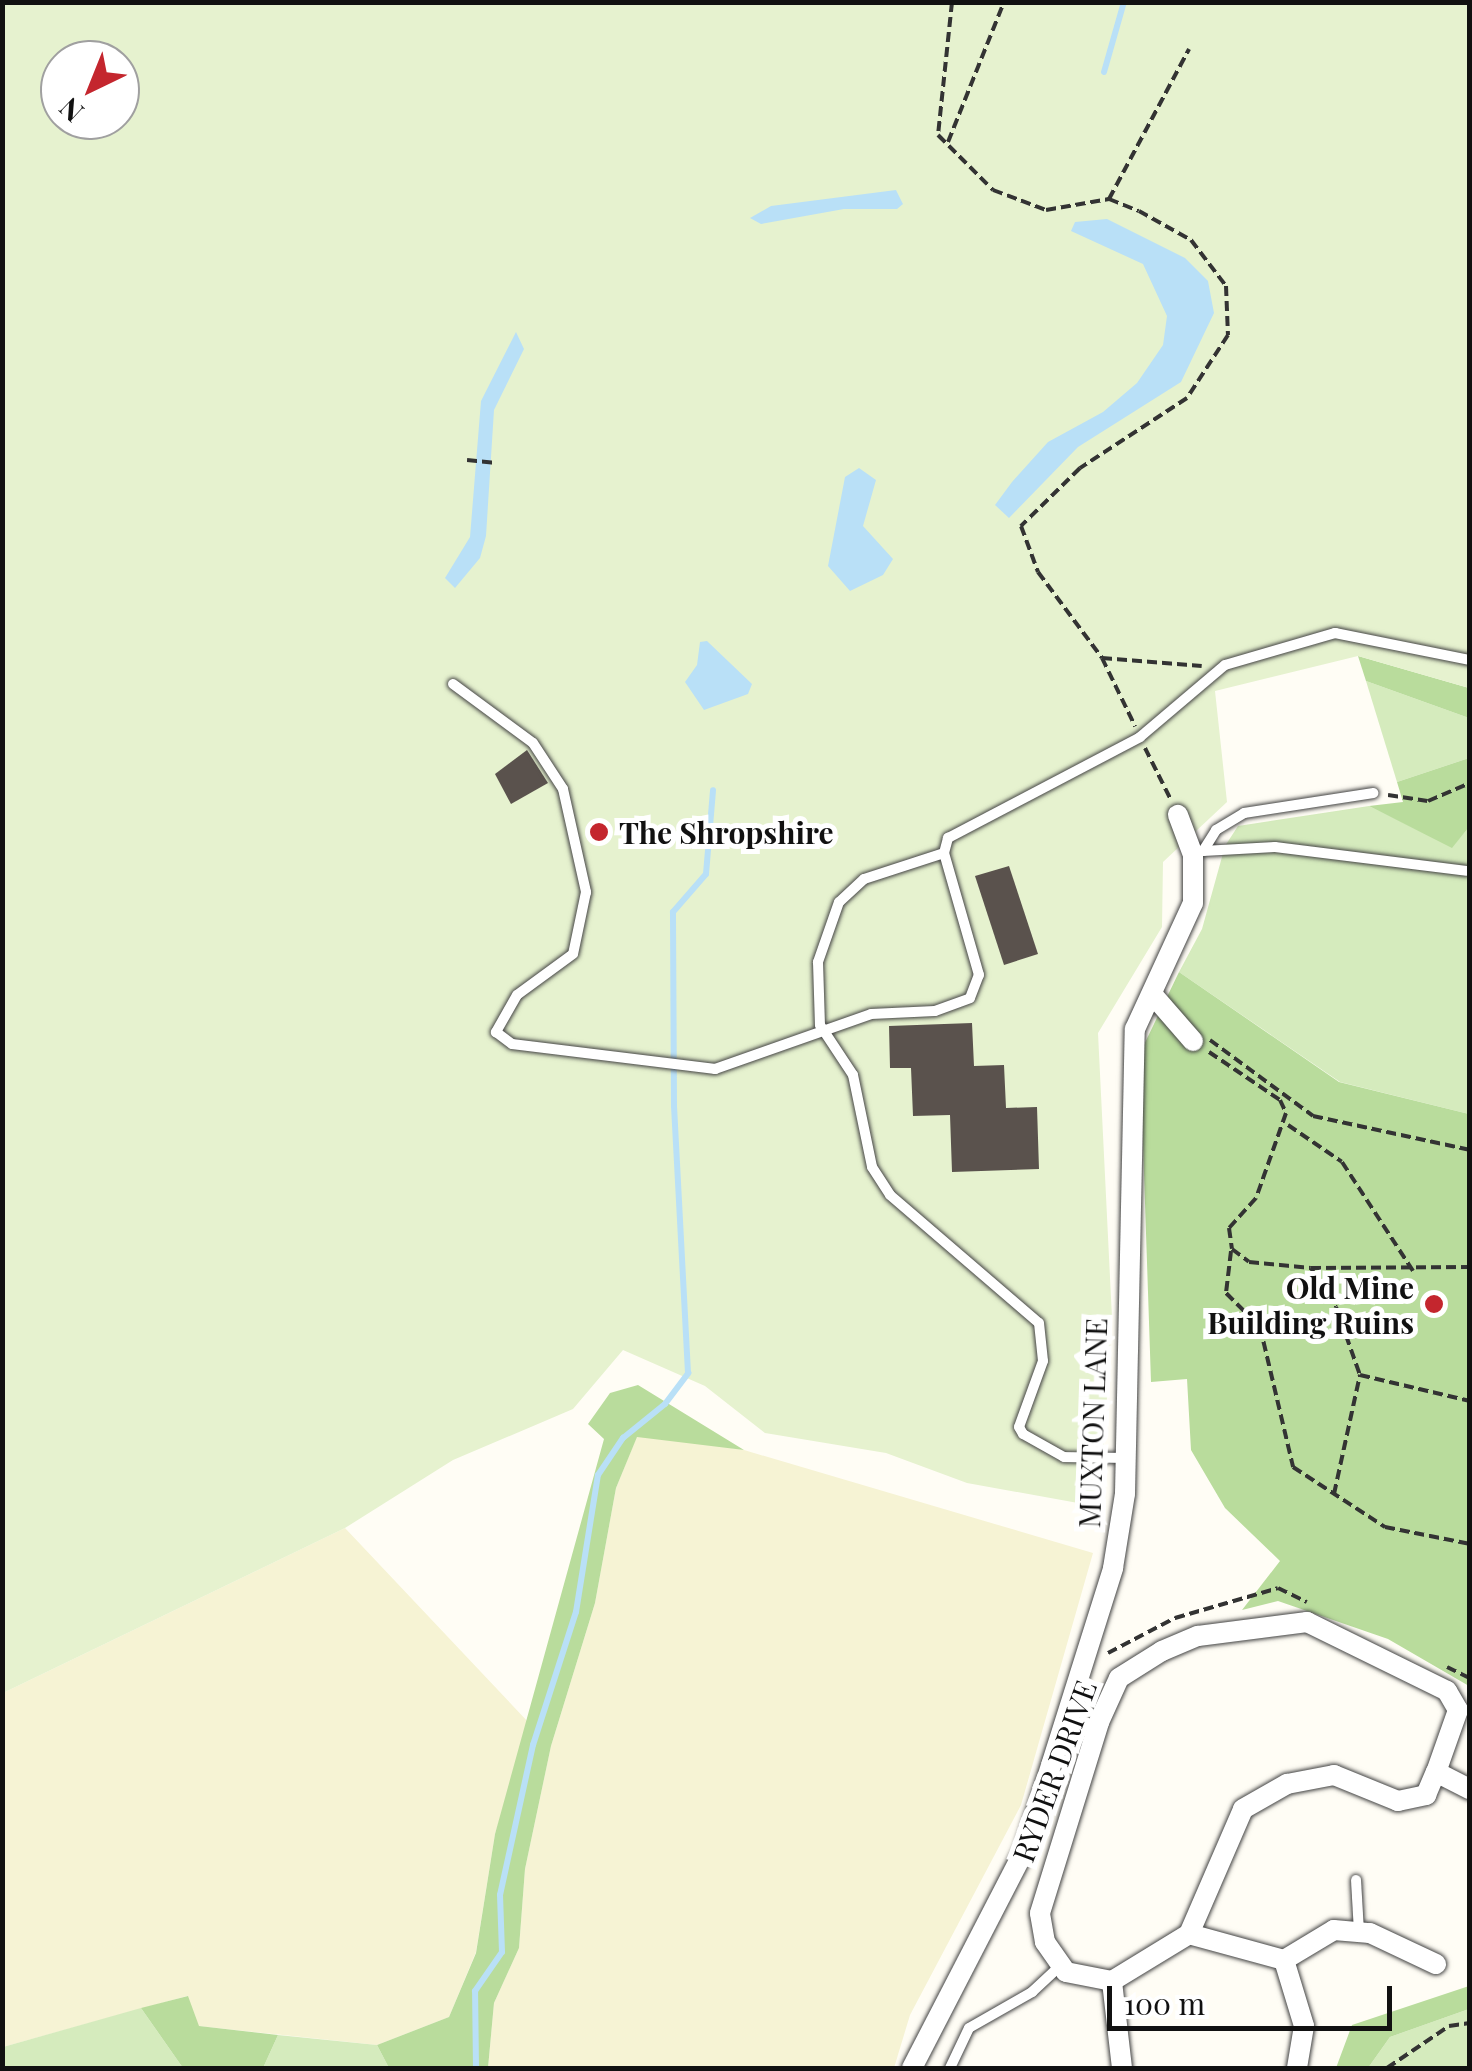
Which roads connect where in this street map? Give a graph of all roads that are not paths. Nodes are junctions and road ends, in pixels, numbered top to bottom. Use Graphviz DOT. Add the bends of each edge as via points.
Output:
graph roads {
  1 [pos="1470,660"];
  2 [pos="452,684"];
  3 [pos="1373,792"];
  4 [pos="1178,816"];
  5 [pos="944,853"];
  6 [pos="1198,853"];
  7 [pos="1467,871"];
  8 [pos="1153,995"];
  9 [pos="823,1034"];
  10 [pos="1199,1038"];
  11 [pos="1123,1458"];
  12 [pos="1436,1772"];
  13 [pos="1470,1789"];
  14 [pos="1356,1880"];
  15 [pos="1359,1932"];
  16 [pos="1190,1934"];
  17 [pos="1284,1960"];
  18 [pos="1436,1964"];
  19 [pos="1061,1966"];
  20 [pos="1112,1981"];
  21 [pos="912,2068"];
  22 [pos="950,2068"];
  23 [pos="1122,2068"];
  24 [pos="1297,2068"];
  1 -- 5 [label="lane" via="1336,633 1224,665 1140,737 948,838"];
  2 -- 9 [label="lane" via="533,743 563,790 586,892 572,954 504,1009 496,1032 503,1040 694,1069"];
  3 -- 6 [label="lane" via="1244,813 1216,830"];
  4 -- 6 [label="street, MUXTON LANE"];
  5 -- 9 [label="lane" via="864,879 838,902 818,962"];
  5 -- 9 [label="lane" via="977,988 955,1007 871,1014"];
  6 -- 7 [label="lane" via="1275,847"];
  6 -- 8 [label="street, MUXTON LANE" via="1193,903"];
  8 -- 10 [label="street"];
  8 -- 11 [label="street, MUXTON LANE" via="1135,1029"];
  9 -- 11 [label="lane" via="852,1074 872,1167 890,1195 1039,1323 1043,1361 1019,1428 1023,1434 1064,1457"];
  11 -- 21 [label="street, MUXTON LANE" via="1113,1568 1024,1851"];
  12 -- 13 [label="street"];
  12 -- 16 [label="street" via="1426,1795 1398,1801 1334,1775 1286,1784 1244,1809"];
  12 -- 19 [label="street, RYDER DRIVE" via="1458,1710 1447,1691 1307,1622 1198,1636 1162,1651 1119,1678 1047,1877 1040,1913 1045,1942"];
  14 -- 15 [label="lane"];
  15 -- 17 [label="street" via="1334,1930"];
  15 -- 18 [label="street"];
  16 -- 17 [label="street"];
  16 -- 20 [label="street"];
  17 -- 24 [label="street" via="1304,2026"];
  19 -- 20 [label="street"];
  19 -- 22 [label="lane" via="1032,1992 968,2028"];
  20 -- 23 [label="street"];
}
